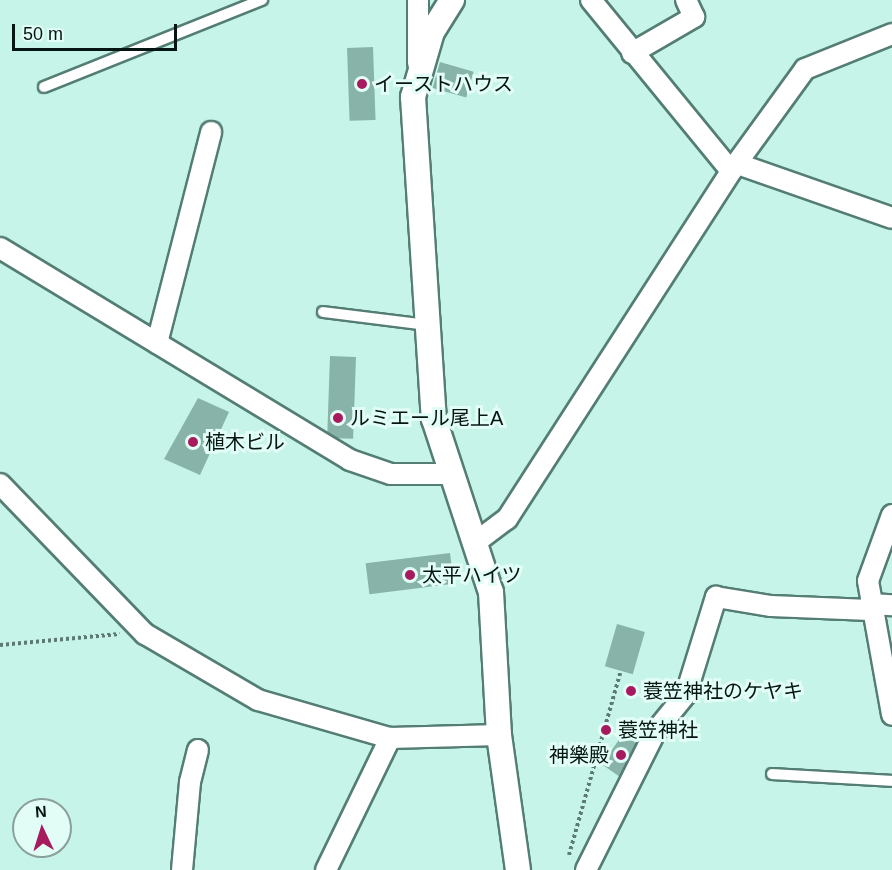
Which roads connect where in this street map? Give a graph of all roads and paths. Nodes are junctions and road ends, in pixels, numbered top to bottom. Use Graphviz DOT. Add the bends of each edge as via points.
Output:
graph roads {
  1 [pos="262,0"];
  2 [pos="418,0"];
  3 [pos="452,0"];
  4 [pos="591,0"];
  5 [pos="686,0"];
  6 [pos="892,34"];
  7 [pos="632,53"];
  8 [pos="418,69"];
  9 [pos="44,87"];
  10 [pos="211,132"];
  11 [pos="734,168"];
  12 [pos="892,218"];
  13 [pos="0,248"];
  14 [pos="323,312"];
  15 [pos="428,325"];
  16 [pos="157,342"];
  17 [pos="450,474"];
  18 [pos="0,484"];
  19 [pos="892,515"];
  20 [pos="476,542"];
  21 [pos="892,605"];
  22 [pos="870,607"];
  23 [pos="110,634"];
  24 [pos="0,645"];
  25 [pos="620,673"];
  26 [pos="892,715"];
  27 [pos="500,735"];
  28 [pos="390,738"];
  29 [pos="198,750"];
  30 [pos="772,774"];
  31 [pos="892,781"];
  32 [pos="568,859"];
  33 [pos="182,870"];
  34 [pos="326,870"];
  35 [pos="518,870"];
  36 [pos="586,870"];
  1 -- 9 [label="lane"];
  2 -- 8 [label="street"];
  3 -- 8 [label="street"];
  4 -- 7 [label="street"];
  5 -- 7 [label="street" via="694,17"];
  6 -- 11 [label="street" via="804,69"];
  7 -- 11 [label="street"];
  8 -- 15 [label="street" via="412,97"];
  10 -- 16 [label="street"];
  11 -- 12 [label="street"];
  11 -- 20 [label="street" via="507,519"];
  13 -- 16 [label="street"];
  14 -- 15 [label="lane"];
  15 -- 17 [label="street" via="434,419"];
  16 -- 17 [label="street" via="350,460 391,474"];
  17 -- 20 [label="street"];
  18 -- 28 [label="street" via="145,634 258,700"];
  19 -- 22 [label="street" via="868,581"];
  20 -- 27 [label="street" via="491,592"];
  21 -- 22 [label="street"];
  22 -- 26 [label="street"];
  22 -- 36 [label="street" via="771,606 716,597 686,694 655,732"];
  23 -- 24 [label="path"];
  25 -- 32 [label="path"];
  27 -- 28 [label="street"];
  27 -- 35 [label="street"];
  28 -- 34 [label="street"];
  29 -- 33 [label="street" via="190,782"];
  30 -- 31 [label="lane"];
}
